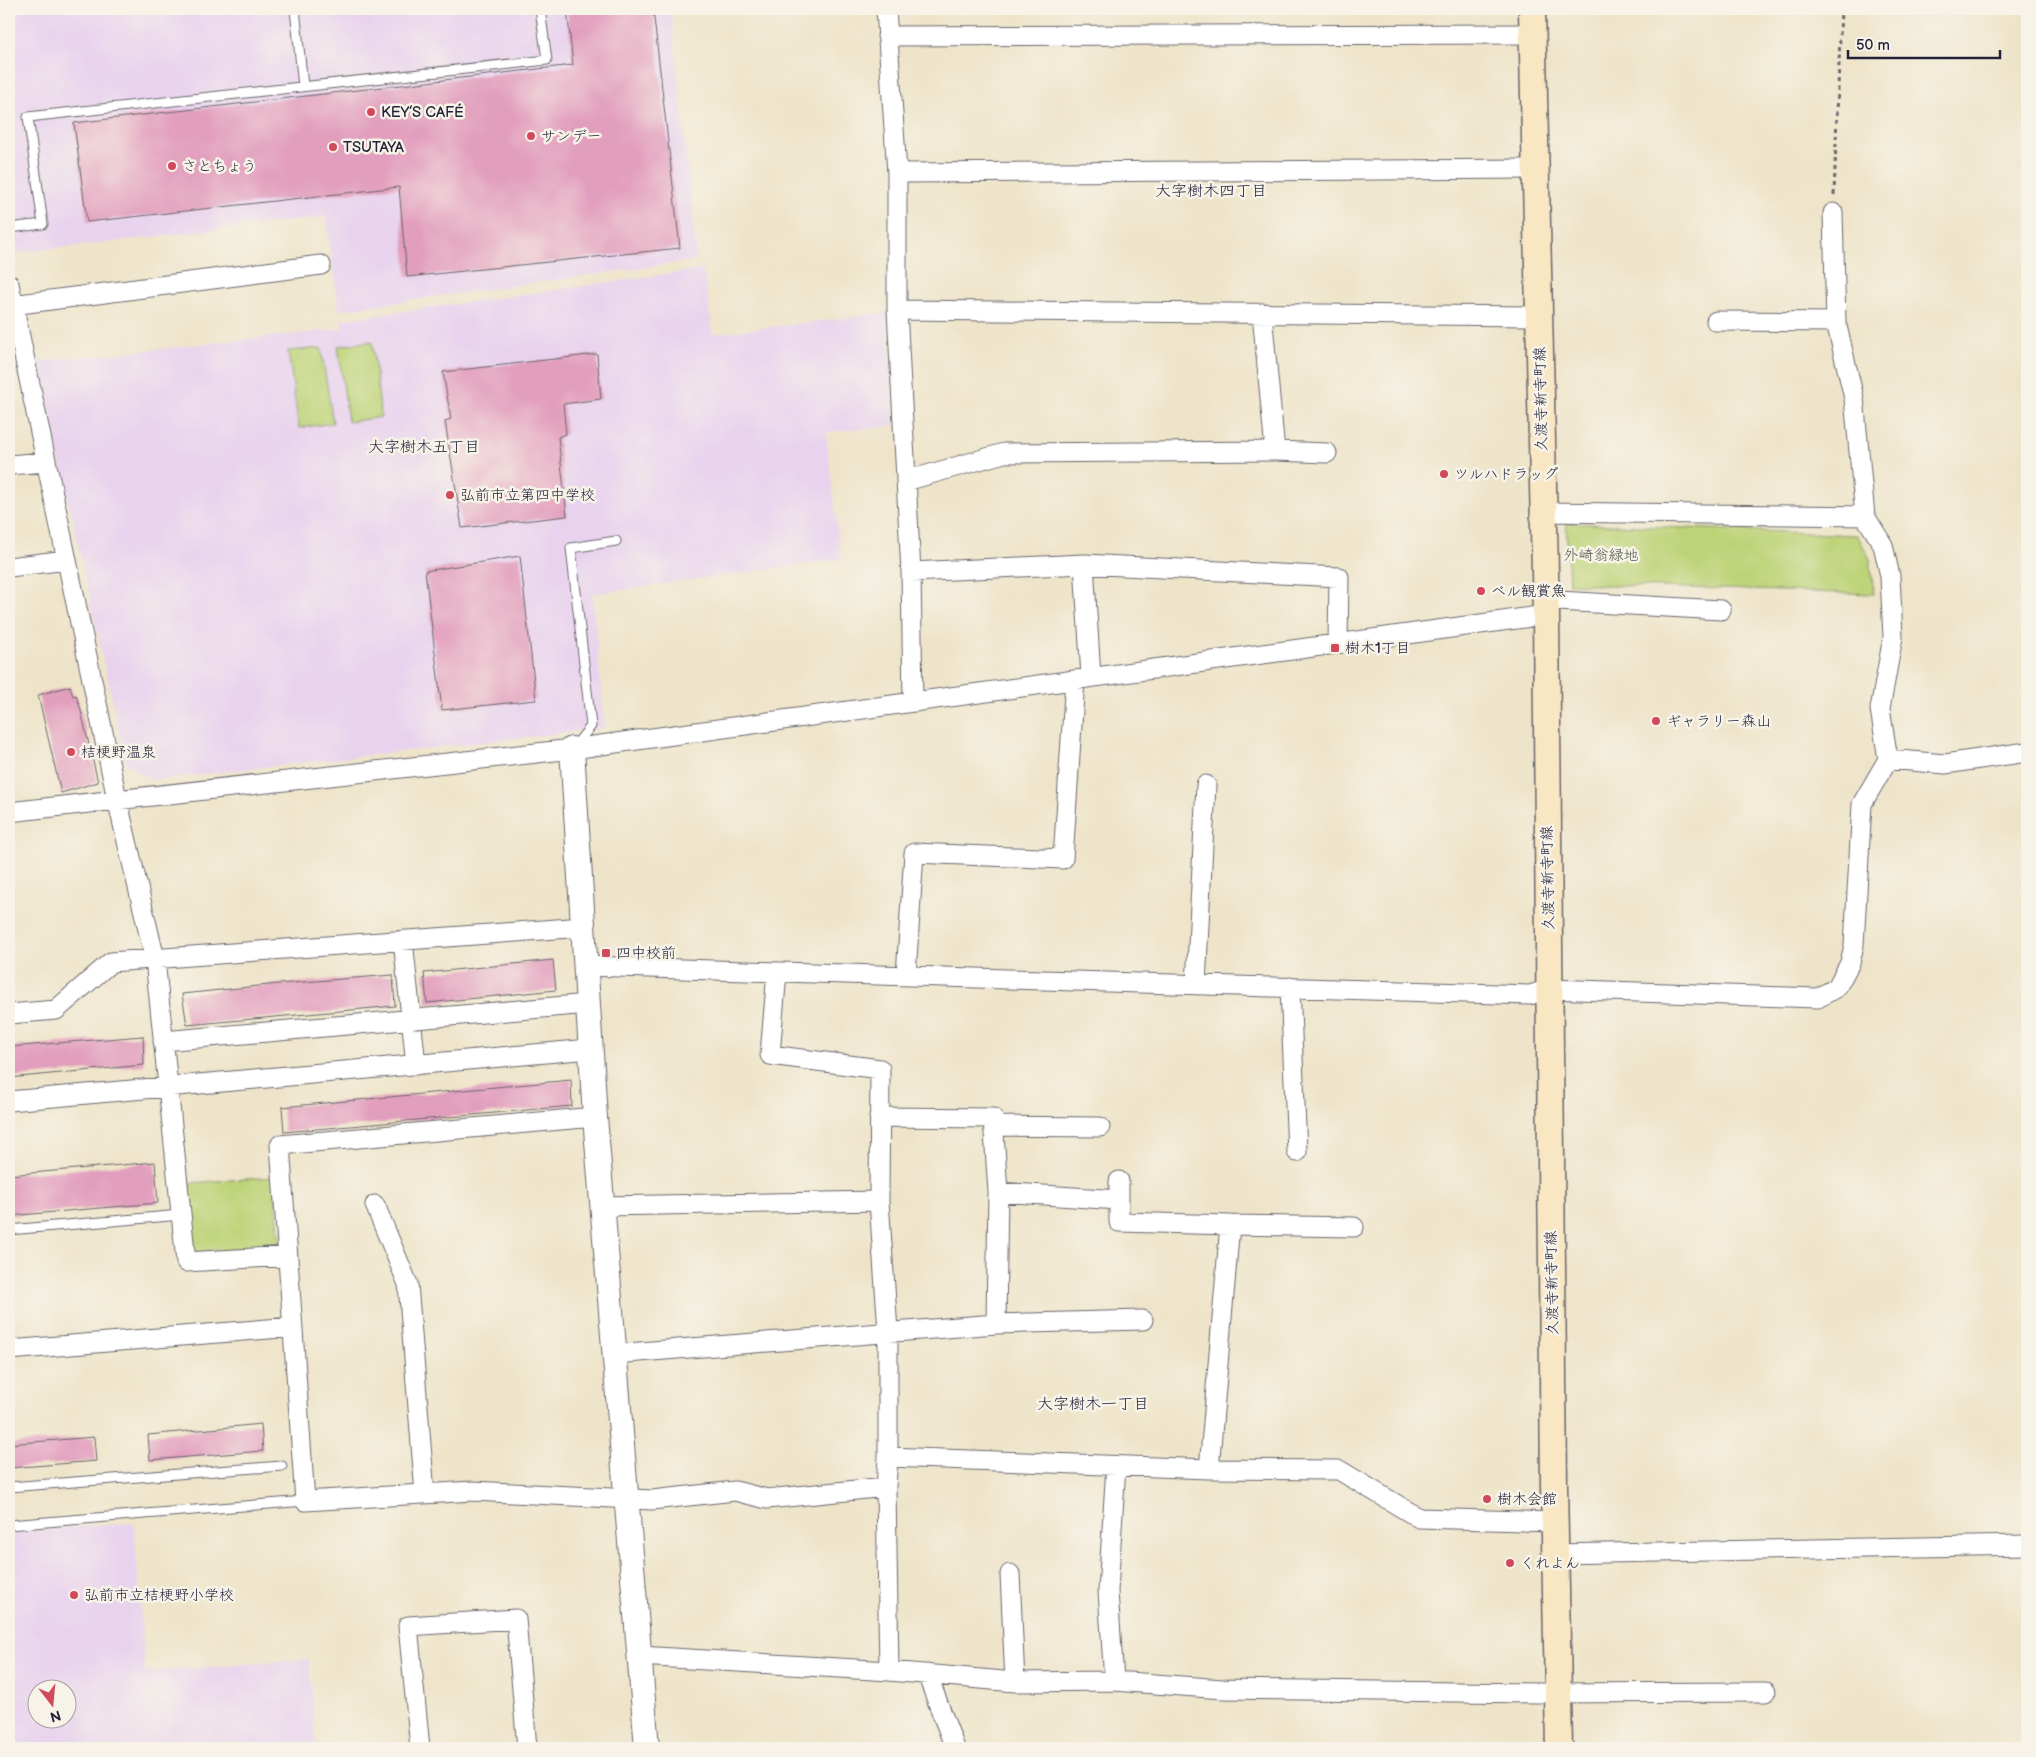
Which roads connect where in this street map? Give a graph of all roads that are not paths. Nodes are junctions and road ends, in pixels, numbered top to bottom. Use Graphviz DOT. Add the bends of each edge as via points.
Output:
graph roads {
  1 [pos="296,9"];
  2 [pos="540,9"];
  3 [pos="886,9"];
  4 [pos="1532,9"];
  5 [pos="1533,34"];
  6 [pos="887,36"];
  7 [pos="303,86"];
  8 [pos="1536,169"];
  9 [pos="897,174"];
  10 [pos="1833,213"];
  11 [pos="9,228"];
  12 [pos="321,265"];
  13 [pos="9,284"];
  14 [pos="12,305"];
  15 [pos="897,310"];
  16 [pos="1262,312"];
  17 [pos="1539,316"];
  18 [pos="1716,321"];
  19 [pos="1836,322"];
  20 [pos="16,357"];
  21 [pos="1275,451"];
  22 [pos="1327,453"];
  23 [pos="46,462"];
  24 [pos="9,465"];
  25 [pos="906,481"];
  26 [pos="1543,512"];
  27 [pos="1865,516"];
  28 [pos="616,541"];
  29 [pos="66,560"];
  30 [pos="1084,564"];
  31 [pos="9,567"];
  32 [pos="911,572"];
  33 [pos="1545,608"];
  34 [pos="1721,610"];
  35 [pos="1338,643"];
  36 [pos="1083,678"];
  37 [pos="913,702"];
  38 [pos="572,749"];
  39 [pos="2027,752"];
  40 [pos="1888,759"];
  41 [pos="1206,785"];
  42 [pos="117,799"];
  43 [pos="9,812"];
  44 [pos="583,927"];
  45 [pos="403,940"];
  46 [pos="155,959"];
  47 [pos="585,966"];
  48 [pos="777,972"];
  49 [pos="906,975"];
  50 [pos="1196,985"];
  51 [pos="1290,988"];
  52 [pos="1549,989"];
  53 [pos="588,1004"];
  54 [pos="9,1014"];
  55 [pos="411,1019"];
  56 [pos="163,1041"];
  57 [pos="590,1049"];
  58 [pos="416,1065"];
  59 [pos="168,1087"];
  60 [pos="9,1101"];
  61 [pos="595,1117"];
  62 [pos="879,1117"];
  63 [pos="994,1126"];
  64 [pos="1100,1127"];
  65 [pos="1297,1152"];
  66 [pos="1119,1182"];
  67 [pos="998,1192"];
  68 [pos="1119,1200"];
  69 [pos="879,1201"];
  70 [pos="375,1205"];
  71 [pos="602,1206"];
  72 [pos="182,1215"];
  73 [pos="1230,1226"];
  74 [pos="1354,1227"];
  75 [pos="9,1230"];
  76 [pos="288,1256"];
  77 [pos="1143,1320"];
  78 [pos="996,1324"];
  79 [pos="293,1327"];
  80 [pos="888,1331"];
  81 [pos="9,1350"];
  82 [pos="614,1354"];
  83 [pos="888,1458"];
  84 [pos="282,1466"];
  85 [pos="1116,1466"];
  86 [pos="1209,1469"];
  87 [pos="9,1487"];
  88 [pos="886,1487"];
  89 [pos="425,1494"];
  90 [pos="626,1499"];
  91 [pos="305,1501"];
  92 [pos="1555,1522"];
  93 [pos="9,1525"];
  94 [pos="2027,1545"];
  95 [pos="1555,1554"];
  96 [pos="1010,1574"];
  97 [pos="639,1656"];
  98 [pos="889,1671"];
  99 [pos="926,1674"];
  100 [pos="1114,1681"];
  101 [pos="1015,1682"];
  102 [pos="1766,1692"];
  103 [pos="1558,1693"];
  104 [pos="420,1748"];
  105 [pos="526,1748"];
  106 [pos="647,1748"];
  107 [pos="955,1748"];
  108 [pos="1559,1748"];
  1 -- 7 [label="lane"];
  2 -- 7 [label="lane" via="546,60"];
  3 -- 6 [label="street"];
  4 -- 5 [label="main road, 久渡寺新寺町線"];
  5 -- 6 [label="street"];
  5 -- 8 [label="main road, 久渡寺新寺町線"];
  6 -- 9 [label="street"];
  7 -- 11 [label="lane" via="28,117 42,224"];
  8 -- 9 [label="street"];
  8 -- 17 [label="main road, 久渡寺新寺町線"];
  9 -- 15 [label="street"];
  10 -- 19 [label="street"];
  12 -- 14 [label="street"];
  13 -- 14 [label="street"];
  14 -- 20 [label="street"];
  15 -- 16 [label="street"];
  15 -- 25 [label="street"];
  16 -- 17 [label="street"];
  16 -- 21 [label="street"];
  17 -- 26 [label="main road, 久渡寺新寺町線"];
  18 -- 19 [label="street"];
  19 -- 27 [label="street" via="1854,398"];
  20 -- 23 [label="street"];
  21 -- 22 [label="street"];
  21 -- 25 [label="street" via="1004,452"];
  23 -- 24 [label="street"];
  23 -- 29 [label="street"];
  25 -- 32 [label="street"];
  26 -- 27 [label="street"];
  26 -- 33 [label="main road, 久渡寺新寺町線"];
  27 -- 40 [label="street" via="1883,545 1890,576 1893,637 1880,709"];
  28 -- 38 [label="lane" via="571,548 591,726"];
  29 -- 31 [label="street"];
  29 -- 42 [label="street"];
  30 -- 32 [label="street"];
  30 -- 35 [label="street" via="1339,576"];
  30 -- 36 [label="street"];
  32 -- 37 [label="street"];
  33 -- 34 [label="street" via="1558,601"];
  33 -- 35 [label="street"];
  33 -- 52 [label="main road, 久渡寺新寺町線"];
  35 -- 36 [label="street"];
  36 -- 37 [label="street"];
  36 -- 49 [label="street" via="1063,859 914,854"];
  37 -- 38 [label="street"];
  38 -- 42 [label="street"];
  38 -- 44 [label="street"];
  39 -- 40 [label="street" via="1945,764"];
  40 -- 52 [label="street" via="1862,804 1854,945 1850,963 1837,987 1818,998"];
  41 -- 50 [label="street"];
  42 -- 43 [label="street"];
  42 -- 46 [label="street"];
  44 -- 45 [label="street"];
  44 -- 47 [label="street"];
  45 -- 46 [label="street"];
  45 -- 55 [label="street"];
  46 -- 54 [label="street" via="111,962 56,1010"];
  46 -- 56 [label="street"];
  47 -- 48 [label="street"];
  47 -- 53 [label="street"];
  48 -- 49 [label="street"];
  48 -- 62 [label="street" via="770,1055 880,1069"];
  49 -- 50 [label="street"];
  50 -- 51 [label="street"];
  51 -- 52 [label="street" via="1530,995"];
  51 -- 65 [label="street"];
  52 -- 92 [label="main road, 久渡寺新寺町線"];
  53 -- 55 [label="street"];
  53 -- 57 [label="street"];
  55 -- 56 [label="street"];
  55 -- 58 [label="street"];
  56 -- 59 [label="street"];
  57 -- 58 [label="street"];
  57 -- 61 [label="street"];
  58 -- 59 [label="street"];
  59 -- 60 [label="street"];
  59 -- 72 [label="street"];
  61 -- 71 [label="street"];
  61 -- 76 [label="street" via="280,1145"];
  62 -- 63 [label="street" via="993,1118"];
  62 -- 69 [label="street"];
  63 -- 64 [label="street"];
  63 -- 67 [label="street"];
  66 -- 68 [label="street"];
  67 -- 68 [label="street"];
  67 -- 78 [label="street"];
  68 -- 73 [label="street" via="1119,1222"];
  69 -- 71 [label="street"];
  69 -- 80 [label="street"];
  70 -- 89 [label="street" via="408,1284"];
  71 -- 82 [label="street"];
  72 -- 75 [label="lane"];
  72 -- 76 [label="street" via="186,1262"];
  73 -- 74 [label="street"];
  73 -- 86 [label="street"];
  76 -- 79 [label="street"];
  77 -- 78 [label="street"];
  78 -- 80 [label="street"];
  79 -- 81 [label="street"];
  79 -- 91 [label="street"];
  80 -- 82 [label="street"];
  80 -- 83 [label="street"];
  82 -- 90 [label="street"];
  83 -- 85 [label="street"];
  83 -- 88 [label="street"];
  84 -- 87 [label="lane"];
  85 -- 86 [label="street"];
  85 -- 100 [label="street" via="1108,1591"];
  86 -- 92 [label="street" via="1339,1470 1419,1518"];
  88 -- 90 [label="street" via="768,1499 735,1491 652,1500"];
  88 -- 98 [label="street"];
  89 -- 90 [label="street" via="473,1491"];
  89 -- 91 [label="street"];
  90 -- 97 [label="street"];
  91 -- 93 [label="lane"];
  92 -- 95 [label="main road, 久渡寺新寺町線"];
  94 -- 95 [label="street"];
  95 -- 103 [label="main road, 久渡寺新寺町線"];
  96 -- 101 [label="street"];
  97 -- 98 [label="street"];
  97 -- 106 [label="street"];
  98 -- 99 [label="street"];
  99 -- 101 [label="street"];
  99 -- 107 [label="street"];
  100 -- 101 [label="street"];
  100 -- 103 [label="street" via="1223,1689"];
  102 -- 103 [label="street"];
  103 -- 108 [label="main road, 久渡寺新寺町線"];
  104 -- 105 [label="street" via="408,1626 516,1618"];
}
